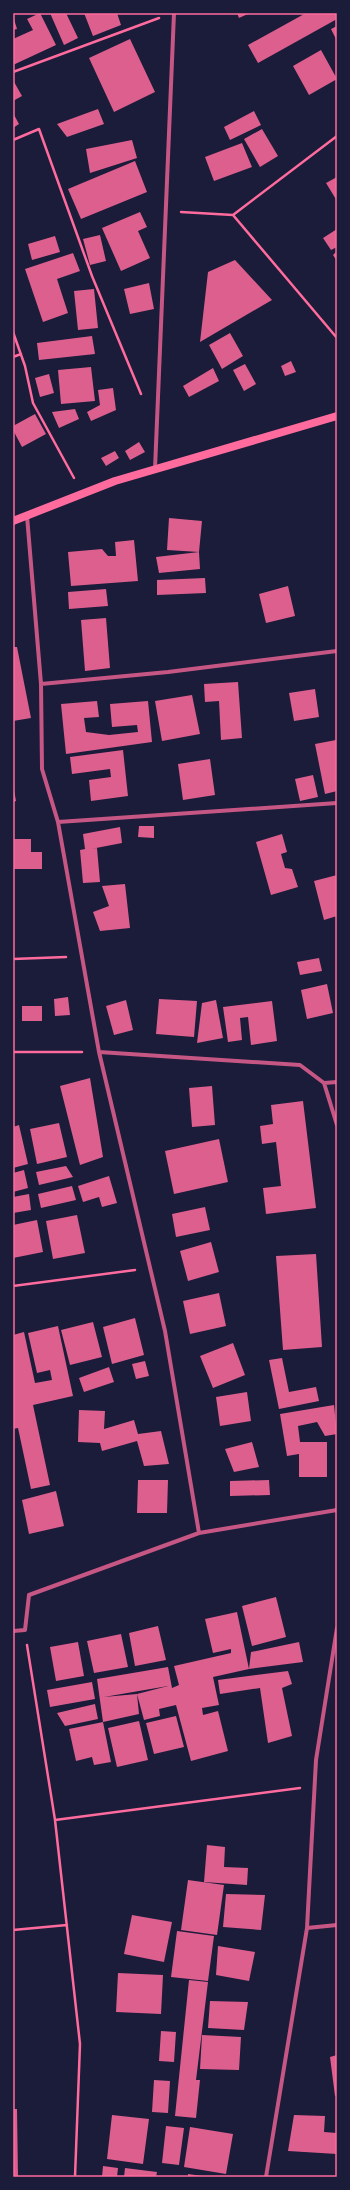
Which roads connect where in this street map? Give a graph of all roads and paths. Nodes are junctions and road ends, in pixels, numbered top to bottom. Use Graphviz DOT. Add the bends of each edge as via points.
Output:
graph roads {
  1 [pos="174,13"];
  2 [pos="164,16"];
  3 [pos="13,72"];
  4 [pos="337,136"];
  5 [pos="13,140"];
  6 [pos="166,211"];
  7 [pos="232,215"];
  8 [pos="13,332"];
  9 [pos="337,338"];
  10 [pos="21,354"];
  11 [pos="13,357"];
  12 [pos="144,400"];
  13 [pos="337,416"];
  14 [pos="155,469"];
  15 [pos="82,494"];
  16 [pos="27,516"];
  17 [pos="13,522"];
  18 [pos="337,651"];
  19 [pos="41,684"];
  20 [pos="337,803"];
  21 [pos="58,822"];
  22 [pos="82,956"];
  23 [pos="13,959"];
  24 [pos="13,1052"];
  25 [pos="99,1052"];
  26 [pos="337,1082"];
  27 [pos="324,1083"];
  28 [pos="337,1125"];
  29 [pos="149,1269"];
  30 [pos="13,1286"];
  31 [pos="337,1510"];
  32 [pos="199,1533"];
  33 [pos="337,1628"];
  34 [pos="25,1630"];
  35 [pos="13,1631"];
  36 [pos="314,1786"];
  37 [pos="55,1820"];
  38 [pos="67,1925"];
  39 [pos="337,1925"];
  40 [pos="307,1928"];
  41 [pos="13,1930"];
  42 [pos="75,2177"];
  43 [pos="266,2177"];
  1 -- 6 [label="street"];
  2 -- 3 [label="path"];
  4 -- 7 [label="path"];
  5 -- 12 [label="path" via="39,129 92,276"];
  6 -- 7 [label="path"];
  6 -- 14 [label="street"];
  7 -- 9 [label="path"];
  8 -- 10 [label="path"];
  10 -- 11 [label="path"];
  10 -- 15 [label="path" via="34,403"];
  13 -- 14 [label="main road"];
  14 -- 15 [label="main road"];
  15 -- 16 [label="main road"];
  16 -- 17 [label="main road"];
  16 -- 19 [label="street"];
  18 -- 19 [label="street" via="168,672"];
  19 -- 21 [label="street" via="42,769"];
  20 -- 21 [label="street"];
  21 -- 22 [label="street"];
  22 -- 23 [label="path"];
  22 -- 25 [label="street"];
  24 -- 25 [label="path"];
  25 -- 27 [label="street" via="300,1065"];
  25 -- 29 [label="street"];
  26 -- 27 [label="street"];
  27 -- 28 [label="street"];
  29 -- 30 [label="path"];
  29 -- 32 [label="street" via="165,1331"];
  31 -- 32 [label="street"];
  32 -- 34 [label="street" via="30,1595"];
  33 -- 36 [label="street"];
  34 -- 35 [label="street"];
  34 -- 37 [label="path"];
  36 -- 37 [label="path"];
  36 -- 40 [label="street"];
  37 -- 38 [label="path"];
  38 -- 41 [label="path"];
  38 -- 42 [label="path" via="80,2044"];
  39 -- 40 [label="street"];
  40 -- 43 [label="street"];
}
